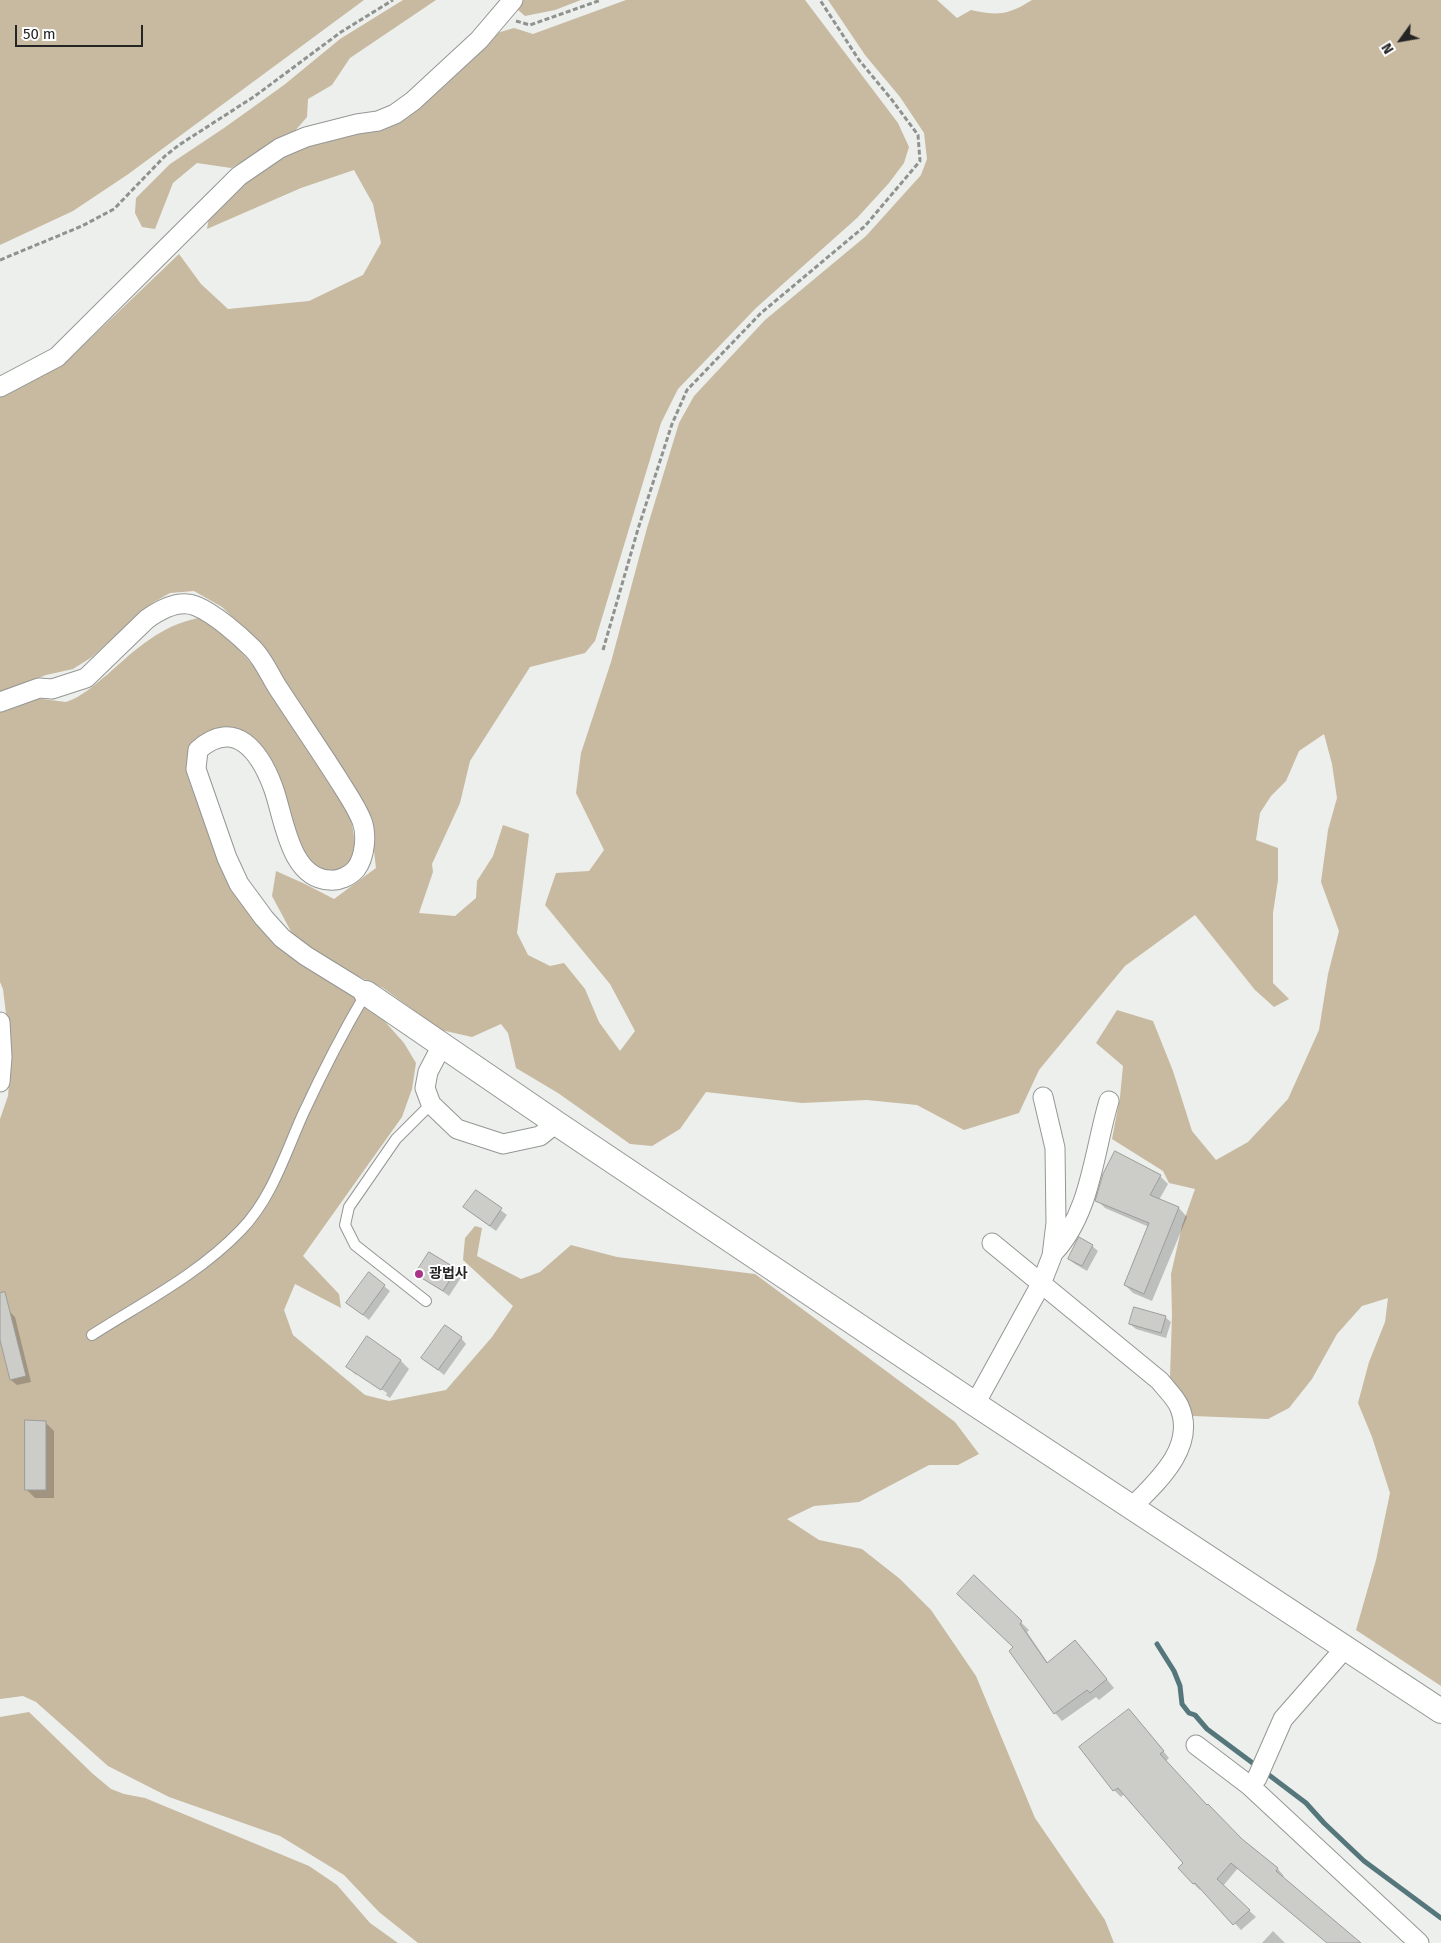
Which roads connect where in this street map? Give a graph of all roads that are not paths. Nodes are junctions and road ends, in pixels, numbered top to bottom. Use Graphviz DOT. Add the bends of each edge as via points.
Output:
graph roads {
  1 [pos="513,0"];
  2 [pos="0,387"];
  3 [pos="0,702"];
  4 [pos="366,993"];
  5 [pos="0,1022"];
  6 [pos="442,1045"];
  7 [pos="0,1082"];
  8 [pos="1043,1097"];
  9 [pos="1109,1101"];
  10 [pos="432,1104"];
  11 [pos="556,1124"];
  12 [pos="992,1243"];
  13 [pos="1052,1254"];
  14 [pos="1041,1284"];
  15 [pos="426,1301"];
  16 [pos="92,1334"];
  17 [pos="975,1404"];
  18 [pos="1132,1507"];
  19 [pos="1346,1647"];
  20 [pos="1441,1711"];
  21 [pos="1196,1745"];
  22 [pos="1256,1777"];
  23 [pos="1419,1943"];
  1 -- 2 [label="street" via="479,40 414,101 395,114 378,121 306,137 280,148 239,176 57,357"];
  3 -- 4 [label="street" via="39,688 52,689 86,678 147,619 176,604 195,606 218,619 254,650 315,740 363,823 364,848 355,870 338,881 319,880 300,864 286,833 274,788 263,766 247,744 232,736 219,737 198,750 196,769 227,858 239,884 282,938"];
  4 -- 6 [label="street"];
  4 -- 16 [label="lane" via="303,1115 278,1176 241,1230 213,1256"];
  5 -- 7 [label="street"];
  6 -- 10 [label="street" via="428,1072 425,1088"];
  6 -- 11 [label="street"];
  8 -- 13 [label="street" via="1055,1148 1056,1223"];
  9 -- 13 [label="street" via="1084,1199 1064,1241"];
  10 -- 11 [label="street" via="457,1129 503,1144 540,1136"];
  10 -- 15 [label="lane" via="396,1139 349,1207 345,1225 355,1245"];
  11 -- 17 [label="street"];
  12 -- 14 [label="street"];
  13 -- 14 [label="street"];
  14 -- 17 [label="street"];
  14 -- 18 [label="street" via="1160,1381 1178,1404 1184,1421 1184,1434 1176,1456"];
  17 -- 18 [label="street"];
  18 -- 19 [label="street"];
  19 -- 20 [label="street"];
  19 -- 22 [label="street" via="1283,1719"];
  21 -- 22 [label="street"];
  22 -- 23 [label="street"];
}
